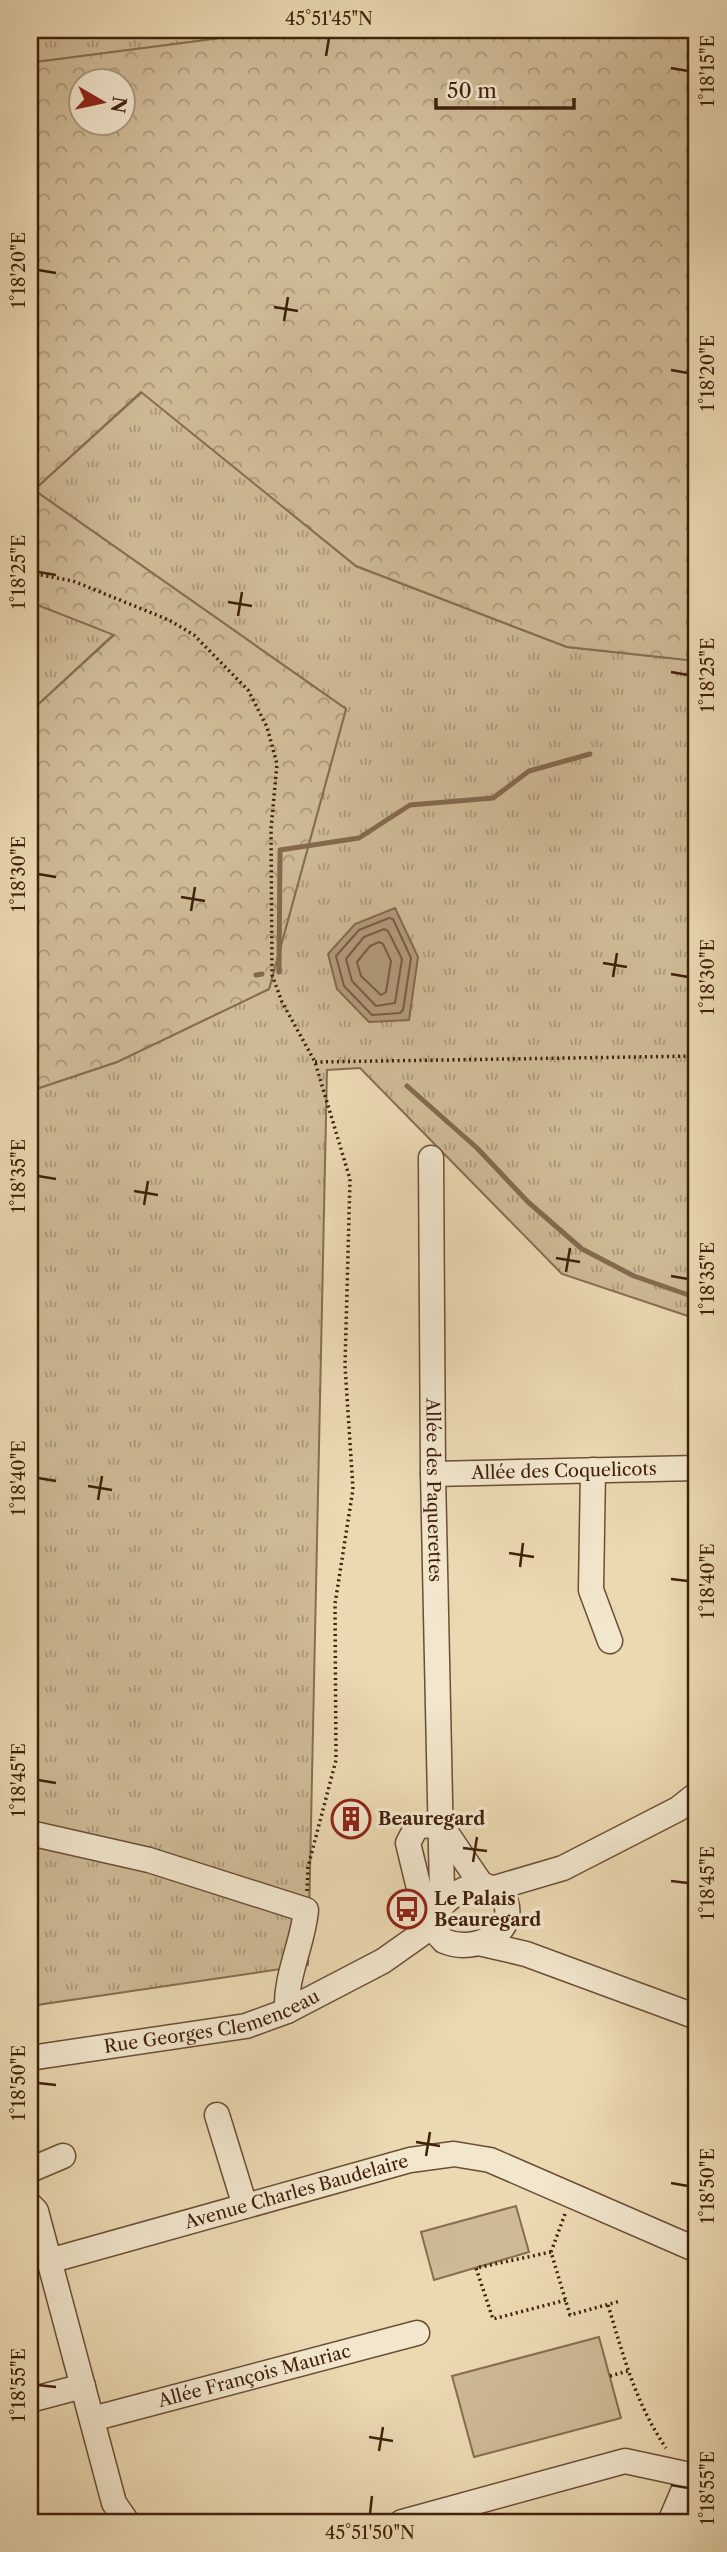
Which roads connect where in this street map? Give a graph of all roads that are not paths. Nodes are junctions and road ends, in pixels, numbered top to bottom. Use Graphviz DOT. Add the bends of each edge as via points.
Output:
graph roads {
  1 [pos="431,1158"];
  2 [pos="697,1468"];
  3 [pos="593,1470"];
  4 [pos="433,1474"];
  5 [pos="610,1641"];
  6 [pos="697,1794"];
  7 [pos="441,1825"];
  8 [pos="30,1833"];
  9 [pos="563,1868"];
  10 [pos="488,1886"];
  11 [pos="508,1917"];
  12 [pos="439,1921"];
  13 [pos="479,1943"];
  14 [pos="526,1954"];
  15 [pos="287,2011"];
  16 [pos="697,2016"];
  17 [pos="30,2058"];
  18 [pos="217,2115"];
  19 [pos="63,2157"];
  20 [pos="30,2170"];
  21 [pos="30,2205"];
  22 [pos="245,2206"];
  23 [pos="697,2250"];
  24 [pos="50,2260"];
  25 [pos="416,2333"];
  26 [pos="83,2386"];
  27 [pos="30,2400"];
  28 [pos="92,2420"];
  29 [pos="694,2474"];
  30 [pos="127,2522"];
  31 [pos="402,2522"];
  32 [pos="670,2522"];
  1 -- 4 [label="street, Allée des Paquerettes"];
  2 -- 3 [label="street, Allée des Coquelicots"];
  3 -- 4 [label="street, Allée des Coquelicots"];
  3 -- 5 [label="street" via="591,1590"];
  4 -- 7 [label="street, Allée des Paquerettes"];
  6 -- 9 [label="street, Rue Georges Clemenceau" via="678,1809"];
  7 -- 10 [label="street"];
  7 -- 12 [label="street, Allée des Paquerettes"];
  7 -- 12 [label="street" via="417,1826 408,1843 424,1909"];
  8 -- 15 [label="street" via="149,1860 306,1910 286,1994"];
  9 -- 10 [label="street, Rue Georges Clemenceau"];
  9 -- 11 [label="street, Rue Georges Clemenceau"];
  10 -- 11 [label="street" via="501,1892"];
  10 -- 12 [label="street, Rue Georges Clemenceau" via="467,1886"];
  11 -- 13 [label="street, Rue Georges Clemenceau" via="498,1933"];
  11 -- 14 [label="street"];
  12 -- 13 [label="street" via="455,1944"];
  12 -- 15 [label="street, Rue Georges Clemenceau" via="383,1961"];
  13 -- 14 [label="street"];
  14 -- 16 [label="street"];
  15 -- 17 [label="street, Rue Georges Clemenceau" via="246,2026"];
  18 -- 22 [label="street"];
  19 -- 20 [label="street"];
  21 -- 24 [label="street" via="36,2211"];
  22 -- 23 [label="street, Avenue Charles Baudelaire" via="410,2160 454,2154 490,2160"];
  22 -- 24 [label="street, Avenue Charles Baudelaire"];
  24 -- 26 [label="street"];
  25 -- 28 [label="street, Allée François Mauriac"];
  26 -- 27 [label="street"];
  26 -- 28 [label="street"];
  28 -- 30 [label="street" via="114,2503"];
  29 -- 31 [label="street" via="625,2462"];
  29 -- 32 [label="street"];
}
